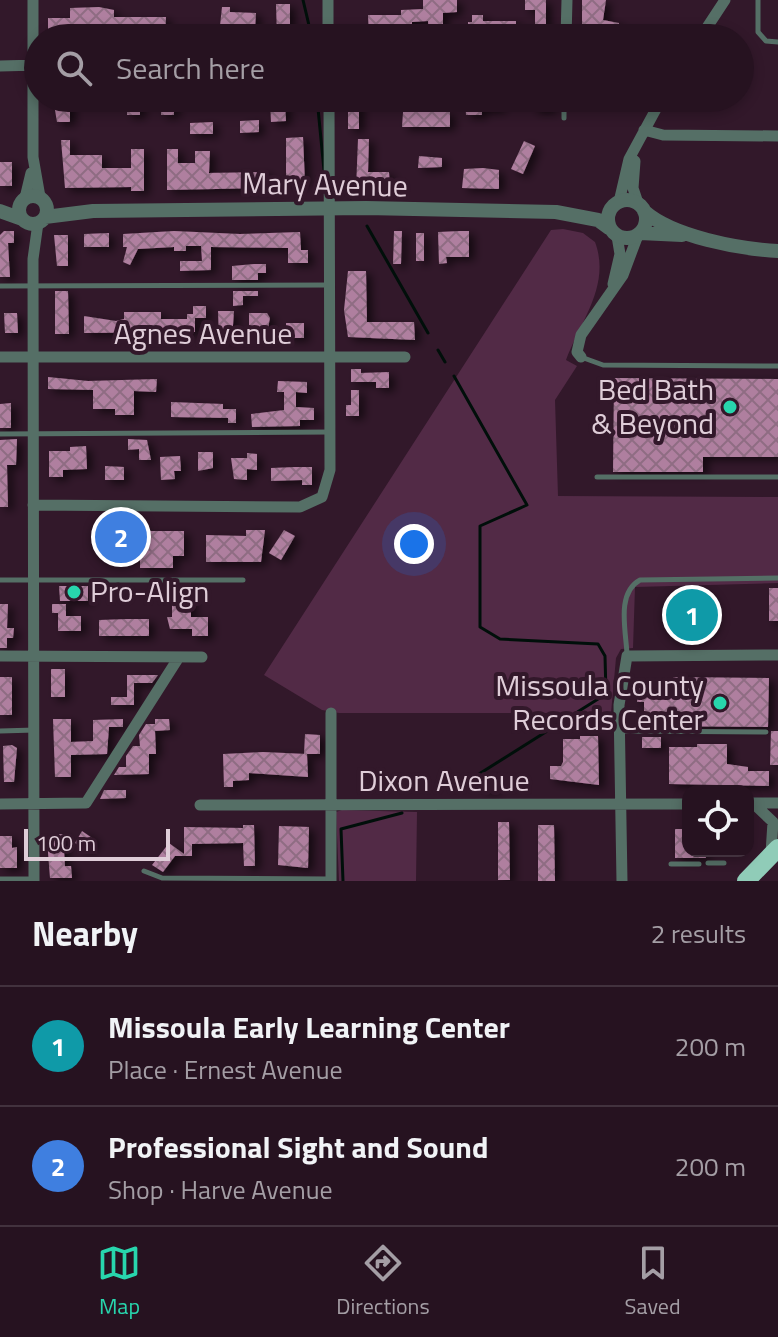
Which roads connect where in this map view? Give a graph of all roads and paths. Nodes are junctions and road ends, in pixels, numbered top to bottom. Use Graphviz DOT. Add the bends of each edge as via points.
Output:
graph roads {
  1 [pos="33,0"];
  2 [pos="328,0"];
  3 [pos="567,0"];
  4 [pos="725,0"];
  5 [pos="758,0"];
  6 [pos="34,24"];
  7 [pos="328,24"];
  8 [pos="566,24"];
  9 [pos="709,24"];
  10 [pos="778,42"];
  11 [pos="24,65"];
  12 [pos="0,66"];
  13 [pos="34,112"];
  14 [pos="329,112"];
  15 [pos="564,112"];
  16 [pos="654,112"];
  17 [pos="564,118"];
  18 [pos="644,130"];
  19 [pos="778,136"];
  20 [pos="616,203"];
  21 [pos="641,207"];
  22 [pos="0,209"];
  23 [pos="331,209"];
  24 [pos="33,210"];
  25 [pos="556,212"];
  26 [pos="613,232"];
  27 [pos="639,234"];
  28 [pos="695,235"];
  29 [pos="778,251"];
  30 [pos="331,285"];
  31 [pos="0,286"];
  32 [pos="34,286"];
  33 [pos="612,288"];
  34 [pos="0,357"];
  35 [pos="405,357"];
  36 [pos="581,357"];
  37 [pos="35,358"];
  38 [pos="331,358"];
  39 [pos="778,366"];
  40 [pos="331,432"];
  41 [pos="0,434"];
  42 [pos="34,434"];
  43 [pos="597,477"];
  44 [pos="778,477"];
  45 [pos="33,505"];
  46 [pos="778,578"];
  47 [pos="0,580"];
  48 [pos="33,580"];
  49 [pos="243,580"];
  50 [pos="778,655"];
  51 [pos="0,656"];
  52 [pos="33,656"];
  53 [pos="627,656"];
  54 [pos="179,657"];
  55 [pos="202,657"];
  56 [pos="331,713"];
  57 [pos="35,730"];
  58 [pos="0,731"];
  59 [pos="619,731"];
  60 [pos="766,732"];
  61 [pos="754,803"];
  62 [pos="778,803"];
  63 [pos="0,804"];
  64 [pos="35,804"];
  65 [pos="329,804"];
  66 [pos="682,804"];
  67 [pos="200,805"];
  68 [pos="621,805"];
  69 [pos="754,806"];
  70 [pos="774,852"];
  71 [pos="708,863"];
  72 [pos="724,863"];
  73 [pos="671,864"];
  74 [pos="699,864"];
  75 [pos="144,871"];
  76 [pos="0,879"];
  77 [pos="34,880"];
  78 [pos="331,880"];
  79 [pos="622,881"];
  80 [pos="746,881"];
  1 -- 6 [label="street"];
  2 -- 7 [label="street"];
  3 -- 8 [label="street"];
  4 -- 9 [label="street"];
  5 -- 10 [label="lane" via="761,38"];
  11 -- 12 [label="street"];
  13 -- 24 [label="street"];
  14 -- 23 [label="street"];
  15 -- 17 [label="lane"];
  16 -- 18 [label="street"];
  18 -- 19 [label="street" via="663,135"];
  18 -- 20 [label="street"];
  18 -- 21 [label="street" via="633,180"];
  20 -- 21 [label="street"];
  20 -- 25 [label="street, Mary Avenue"];
  20 -- 26 [label="street" via="607,216"];
  21 -- 27 [label="street" via="646,223"];
  21 -- 28 [label="street"];
  22 -- 24 [label="street"];
  23 -- 24 [label="street, Mary Avenue"];
  23 -- 25 [label="street, Mary Avenue"];
  23 -- 30 [label="street"];
  24 -- 32 [label="street"];
  25 -- 26 [label="street, Mary Avenue" via="598,220"];
  26 -- 27 [label="street" via="628,239"];
  26 -- 33 [label="street" via="620,254"];
  27 -- 28 [label="street"];
  27 -- 33 [label="street" via="623,275"];
  28 -- 29 [label="street"];
  30 -- 32 [label="lane"];
  30 -- 38 [label="street"];
  31 -- 32 [label="lane"];
  32 -- 37 [label="street"];
  33 -- 36 [label="street" via="576,345"];
  34 -- 37 [label="street, Agnes Avenue"];
  35 -- 38 [label="street, Agnes Avenue"];
  36 -- 39 [label="lane" via="603,365"];
  37 -- 38 [label="street, Agnes Avenue"];
  37 -- 42 [label="street"];
  38 -- 40 [label="street"];
  40 -- 42 [label="lane"];
  40 -- 45 [label="street" via="330,470 322,497 300,507"];
  41 -- 42 [label="lane"];
  42 -- 45 [label="street"];
  43 -- 44 [label="lane"];
  45 -- 48 [label="street"];
  46 -- 53 [label="lane" via="649,579 631,585 625,607"];
  47 -- 48 [label="lane"];
  48 -- 49 [label="lane"];
  48 -- 52 [label="street"];
  50 -- 53 [label="street"];
  51 -- 52 [label="street"];
  52 -- 54 [label="street"];
  52 -- 57 [label="street"];
  53 -- 59 [label="street"];
  54 -- 55 [label="street"];
  54 -- 64 [label="street" via="86,803"];
  56 -- 65 [label="street"];
  57 -- 58 [label="lane"];
  57 -- 64 [label="street"];
  59 -- 60 [label="lane"];
  59 -- 68 [label="street"];
  61 -- 62 [label="street"];
  63 -- 64 [label="street"];
  64 -- 77 [label="street"];
  65 -- 67 [label="street, Dixon Avenue"];
  65 -- 68 [label="street, Dixon Avenue"];
  65 -- 78 [label="street"];
  66 -- 68 [label="street, Dixon Avenue"];
  68 -- 79 [label="street"];
  69 -- 70 [label="street" via="773,822"];
  70 -- 80 [label="highway"];
  71 -- 72 [label="lane"];
  73 -- 74 [label="lane"];
  75 -- 78 [label="lane" via="162,878"];
  76 -- 77 [label="lane"];
}
